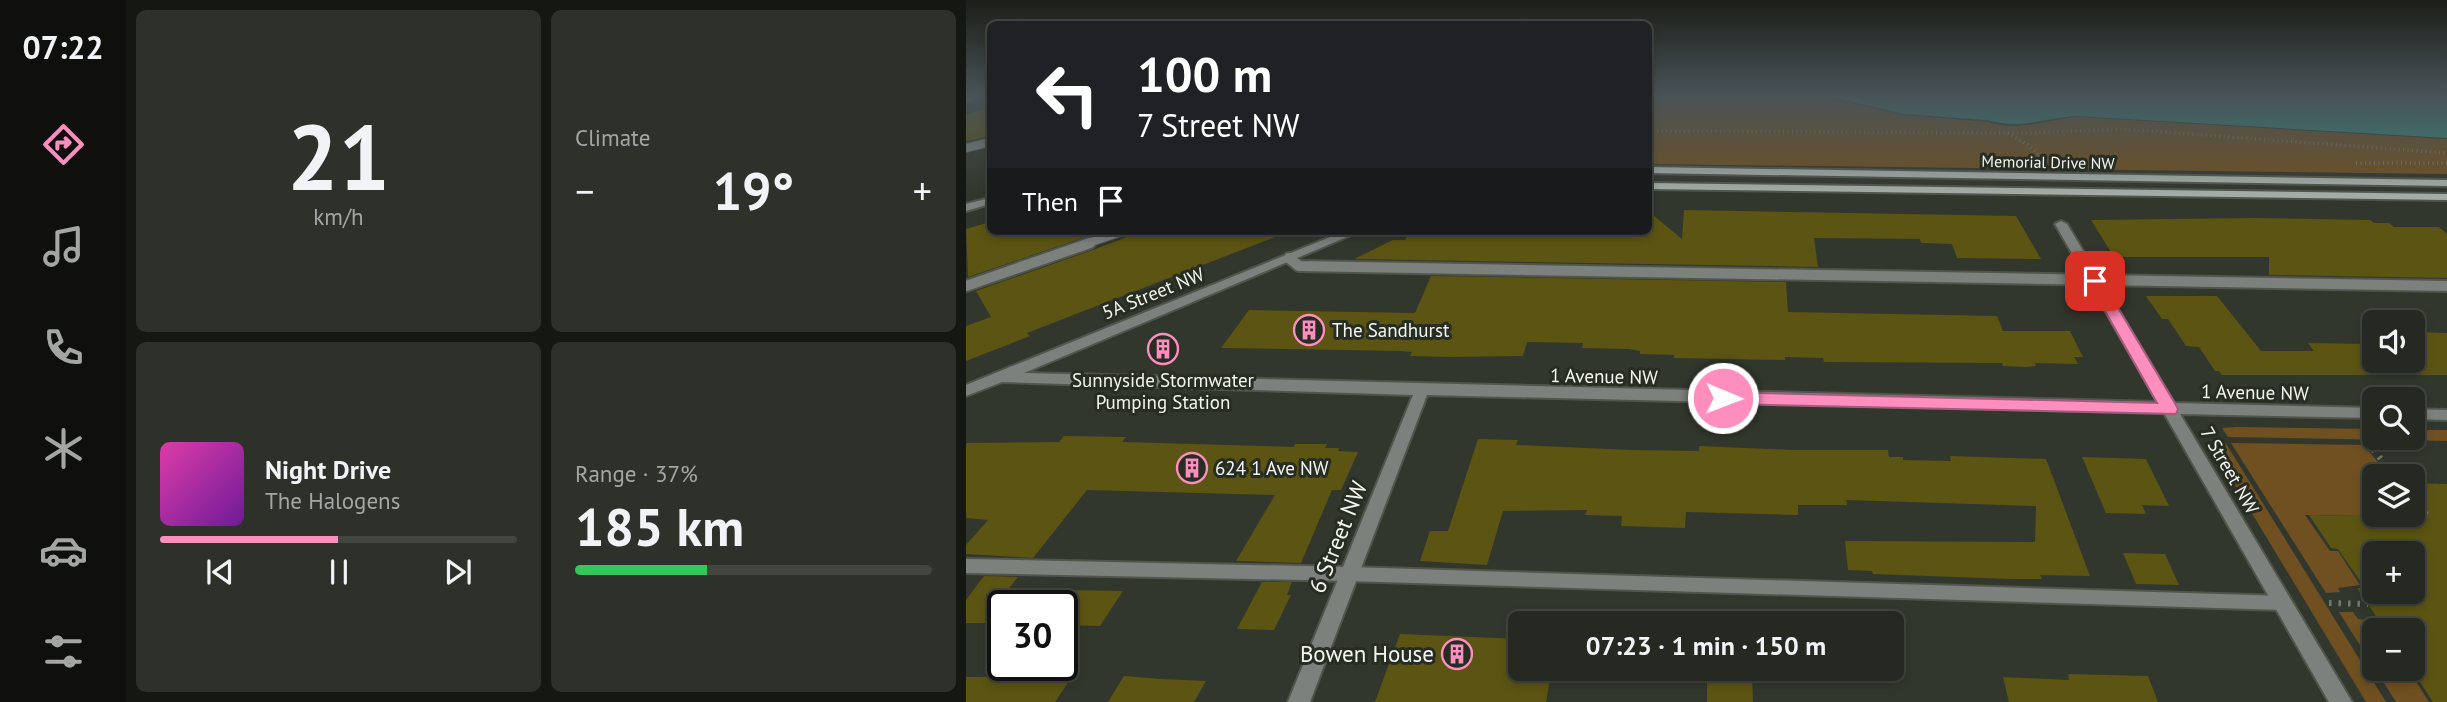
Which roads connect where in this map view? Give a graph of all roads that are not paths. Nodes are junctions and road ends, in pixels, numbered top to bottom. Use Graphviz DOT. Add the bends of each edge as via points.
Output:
graph roads {
  1 [pos="987,143"];
  2 [pos="966,148"];
  3 [pos="1652,170"];
  4 [pos="2447,183"];
  5 [pos="1652,186"];
  6 [pos="2447,197"];
  7 [pos="987,202"];
  8 [pos="966,208"];
  9 [pos="2061,224"];
  10 [pos="1113,235"];
  11 [pos="1345,235"];
  12 [pos="1289,258"];
  13 [pos="2095,281"];
  14 [pos="966,286"];
  15 [pos="2447,286"];
  16 [pos="1000,377"];
  17 [pos="1422,390"];
  18 [pos="966,391"];
  19 [pos="2170,409"];
  20 [pos="2362,413"];
  21 [pos="2425,414"];
  22 [pos="2447,415"];
  23 [pos="966,566"];
  24 [pos="1349,575"];
  25 [pos="2283,603"];
  26 [pos="1299,702"];
  27 [pos="2342,702"];
  1 -- 2 [label="lane"];
  3 -- 4 [label="main road, Memorial Drive NW"];
  5 -- 6 [label="main road, Memorial Drive NW"];
  7 -- 8 [label="street"];
  9 -- 13 [label="street, 7 Street NW"];
  10 -- 14 [label="lane"];
  11 -- 12 [label="street, 5A Street NW"];
  12 -- 13 [label="lane" via="1299,266"];
  12 -- 16 [label="street, 5A Street NW"];
  13 -- 15 [label="lane"];
  13 -- 19 [label="street, 7 Street NW"];
  16 -- 17 [label="street, 1 Avenue NW"];
  16 -- 18 [label="street, 5A Street NW"];
  17 -- 19 [label="street, 1 Avenue NW"];
  17 -- 24 [label="street, 6 Street NW"];
  19 -- 20 [label="street, 1 Avenue NW"];
  19 -- 25 [label="street, 7 Street NW"];
  21 -- 22 [label="street"];
  23 -- 24 [label="lane"];
  24 -- 25 [label="lane"];
  24 -- 26 [label="street, 6 Street NW"];
  25 -- 27 [label="street, 7 Street NW"];
}
